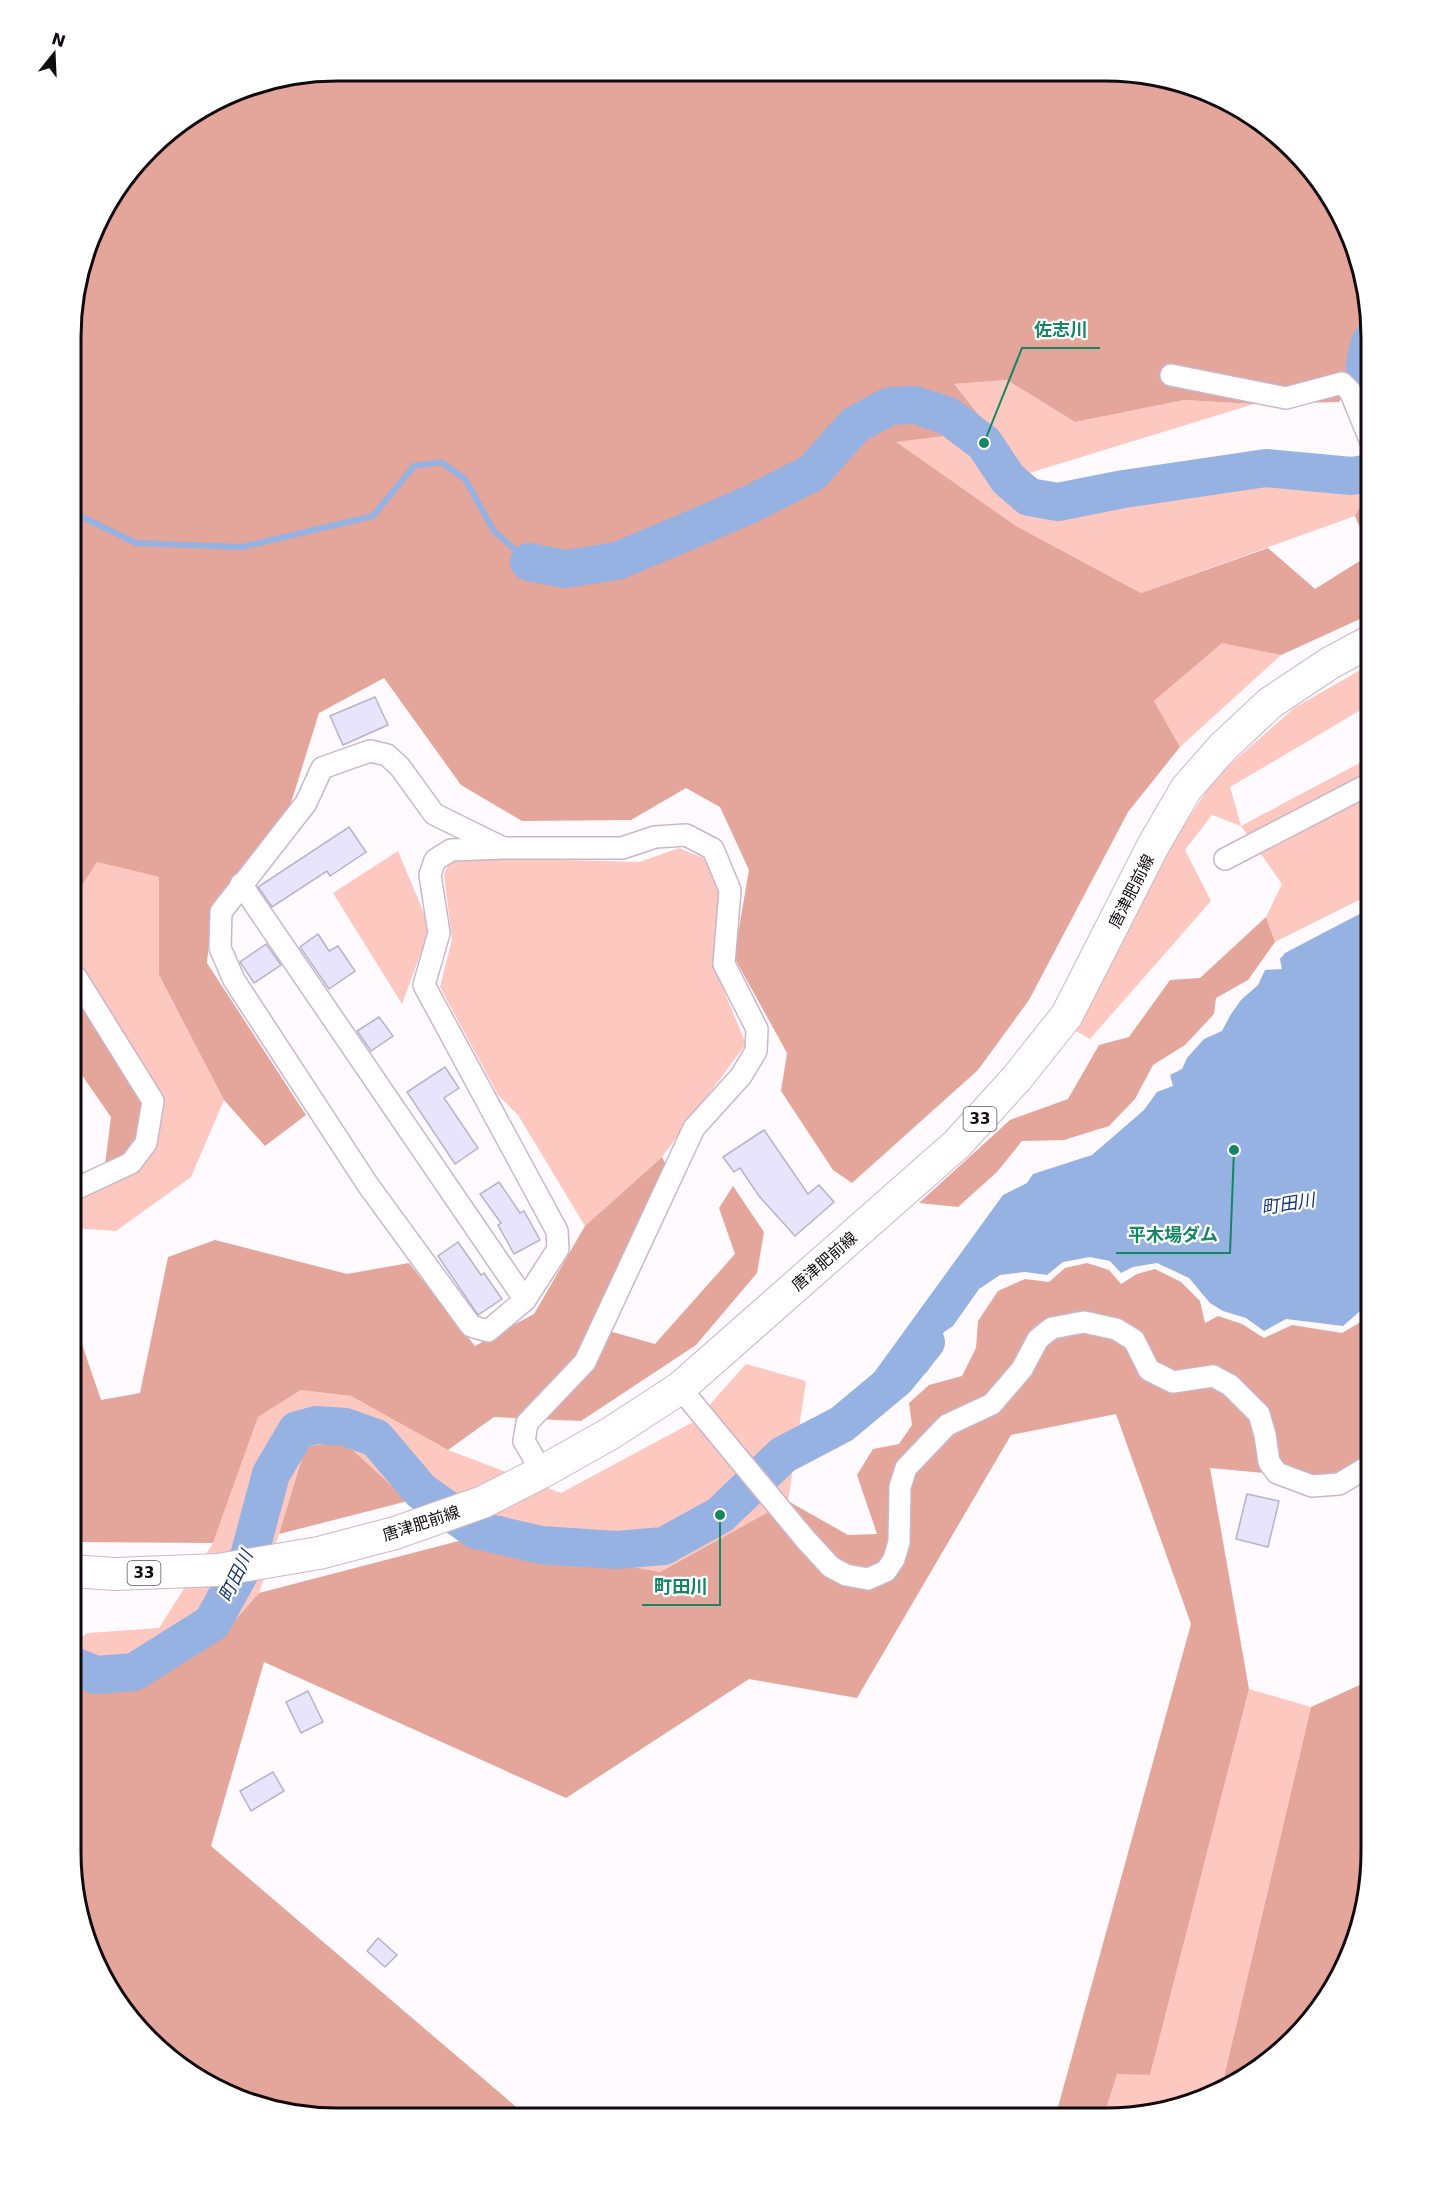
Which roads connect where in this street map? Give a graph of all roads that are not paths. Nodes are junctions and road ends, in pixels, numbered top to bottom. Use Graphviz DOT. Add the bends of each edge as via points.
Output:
graph roads {
  1 [pos="1171,375"];
  2 [pos="1361,418"];
  3 [pos="1361,646"];
  4 [pos="1361,788"];
  5 [pos="503,848"];
  6 [pos="1225,859"];
  7 [pos="241,884"];
  8 [pos="81,985"];
  9 [pos="81,1186"];
  10 [pos="525,1300"];
  11 [pos="680,1389"];
  12 [pos="1361,1471"];
  13 [pos="542,1472"];
  14 [pos="81,1572"];
  1 -- 2 [label="street" via="1286,398 1342,383 1350,391"];
  3 -- 11 [label="main road, 唐津肥前線 / 33" via="1270,703 1186,789 1067,1015 957,1144"];
  4 -- 6 [label="street"];
  5 -- 7 [label="street" via="434,814 400,767 387,755 370,751 322,768 306,802"];
  5 -- 10 [label="street" via="450,850 435,860 430,875 439,933 424,985 557,1231 558,1249"];
  5 -- 13 [label="street" via="622,848 655,837 686,835 713,849 730,890 724,964 758,1029 756,1051 741,1076 694,1128 585,1362 527,1423 524,1441"];
  7 -- 10 [label="street"];
  7 -- 10 [label="street" via="221,912 220,948 234,980 368,1185 471,1326 488,1330"];
  8 -- 9 [label="street" via="153,1101 146,1143 131,1163"];
  11 -- 12 [label="street" via="831,1567 868,1579 885,1571 894,1559 899,1542 900,1487 906,1468 947,1425 992,1404 1022,1369 1038,1339 1053,1328 1084,1322 1116,1329 1134,1340 1149,1370 1173,1382 1213,1376 1230,1385 1258,1414 1269,1462 1277,1473 1312,1486 1339,1484"];
  11 -- 13 [label="main road, 唐津肥前線 / 33"];
  13 -- 14 [label="main road, 唐津肥前線 / 33" via="483,1502 395,1533 320,1553 218,1570"];
}
